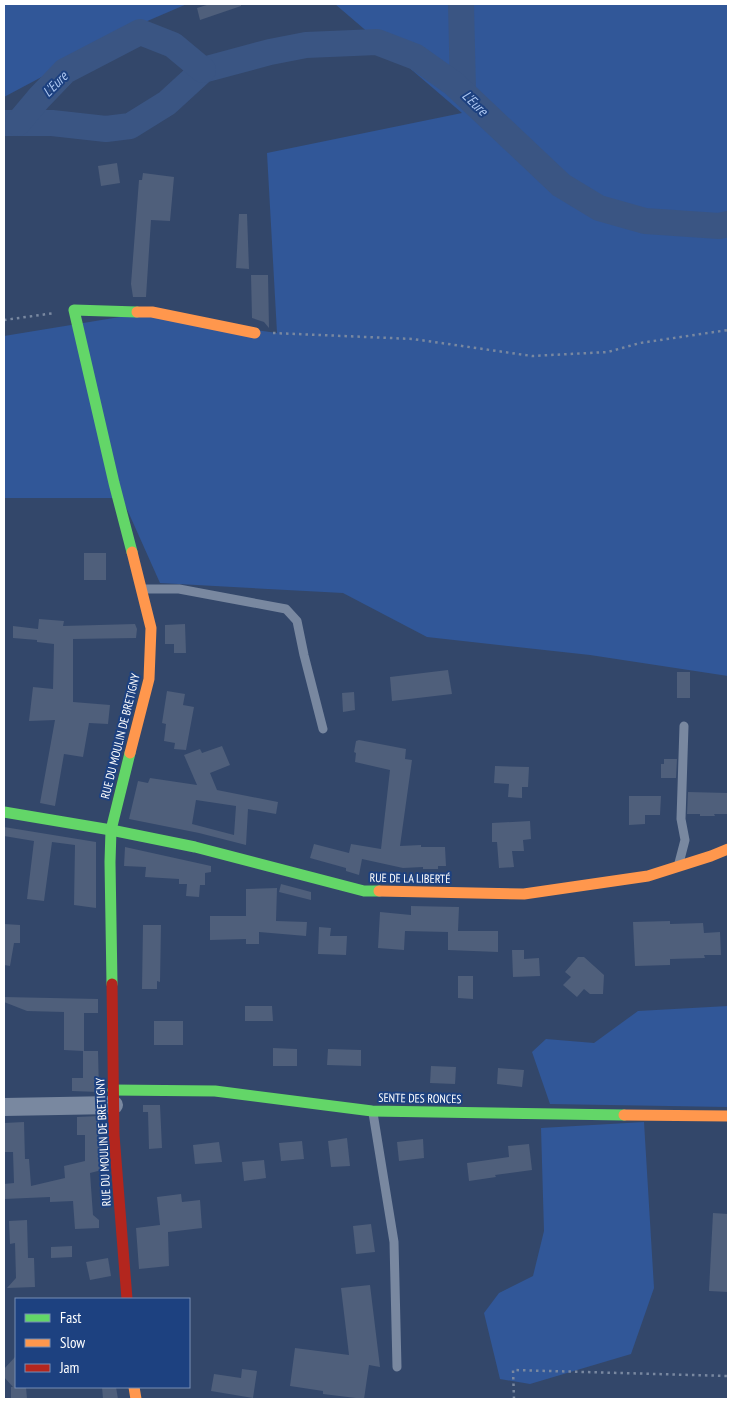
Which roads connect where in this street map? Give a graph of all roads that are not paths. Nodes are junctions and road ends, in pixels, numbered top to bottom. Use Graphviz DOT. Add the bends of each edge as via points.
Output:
graph roads {
  1 [pos="255,333"];
  2 [pos="142,589"];
  3 [pos="684,726"];
  4 [pos="323,729"];
  5 [pos="4,812"];
  6 [pos="111,830"];
  7 [pos="728,849"];
  8 [pos="679,866"];
  9 [pos="113,1097"];
  10 [pos="4,1107"];
  11 [pos="372,1111"];
  12 [pos="728,1116"];
  13 [pos="127,1298"];
  14 [pos="397,1367"];
  1 -- 2 [label="street, RUE DU MOULIN DE BRETIGNY" via="152,312 74,310"];
  2 -- 4 [label="lane" via="179,589 286,609 297,621"];
  2 -- 6 [label="street, RUE DU MOULIN DE BRETIGNY" via="151,628 149,678"];
  3 -- 8 [label="lane" via="681,819 685,840"];
  5 -- 6 [label="street, RUE DE LA LIBERTÉ"];
  6 -- 8 [label="street, RUE DE LA LIBERTÉ" via="195,847 364,891 524,894 648,876"];
  6 -- 9 [label="street, RUE DU MOULIN DE BRETIGNY"];
  7 -- 8 [label="street, RUE DE LA LIBERTÉ"];
  9 -- 10 [label="street"];
  9 -- 11 [label="street, SENTE DES RONCES" via="215,1091"];
  9 -- 13 [label="street, RUE DU MOULIN DE BRETIGNY"];
  11 -- 12 [label="street, SENTE DES RONCES"];
  11 -- 14 [label="lane" via="394,1242"];
}
